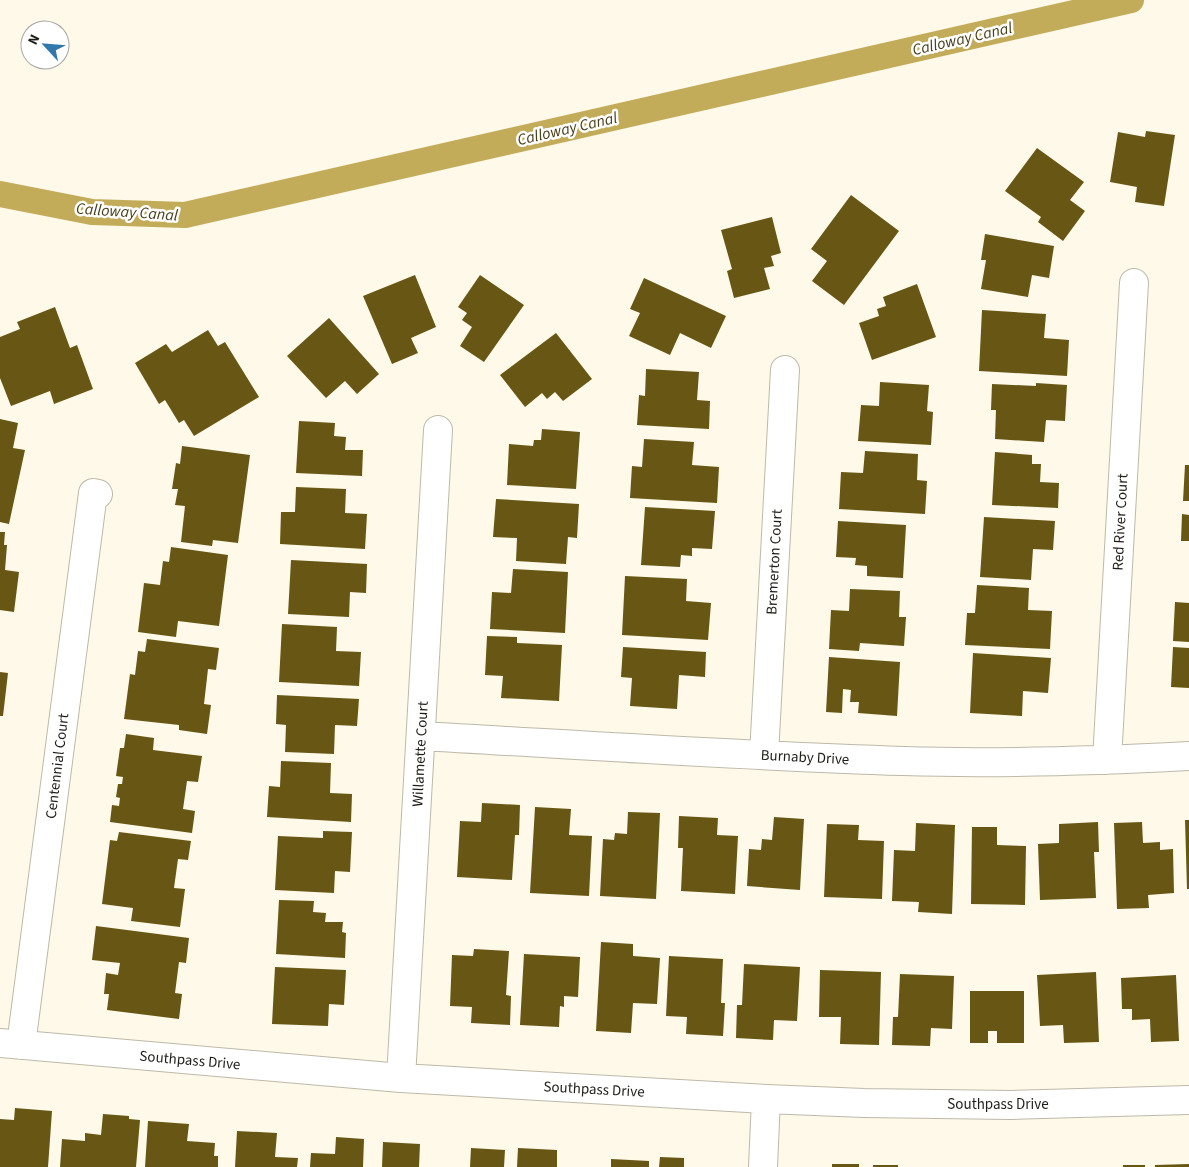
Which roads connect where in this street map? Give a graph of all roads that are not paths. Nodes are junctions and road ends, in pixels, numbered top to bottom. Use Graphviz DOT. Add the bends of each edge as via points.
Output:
graph roads {
  1 [pos="1134,283"];
  2 [pos="785,370"];
  3 [pos="438,430"];
  4 [pos="98,494"];
  5 [pos="420,736"];
  6 [pos="764,755"];
  7 [pos="1189,756"];
  8 [pos="1107,760"];
  9 [pos="10,1044"];
  10 [pos="401,1078"];
  11 [pos="766,1099"];
  12 [pos="1189,1100"];
  13 [pos="763,1167"];
  1 -- 8 [label="street, Red River Court"];
  2 -- 6 [label="street, Bremerton Court"];
  3 -- 5 [label="street, Willamette Court"];
  4 -- 9 [label="street, Centennial Court" via="93,493"];
  5 -- 6 [label="street, Burnaby Drive"];
  5 -- 10 [label="street, Willamette Court"];
  6 -- 8 [label="street, Burnaby Drive" via="972,762"];
  7 -- 8 [label="street, Burnaby Drive"];
  9 -- 10 [label="street, Southpass Drive"];
  10 -- 11 [label="street, Southpass Drive"];
  11 -- 12 [label="street, Southpass Drive" via="1011,1105"];
  11 -- 13 [label="street"];
}
